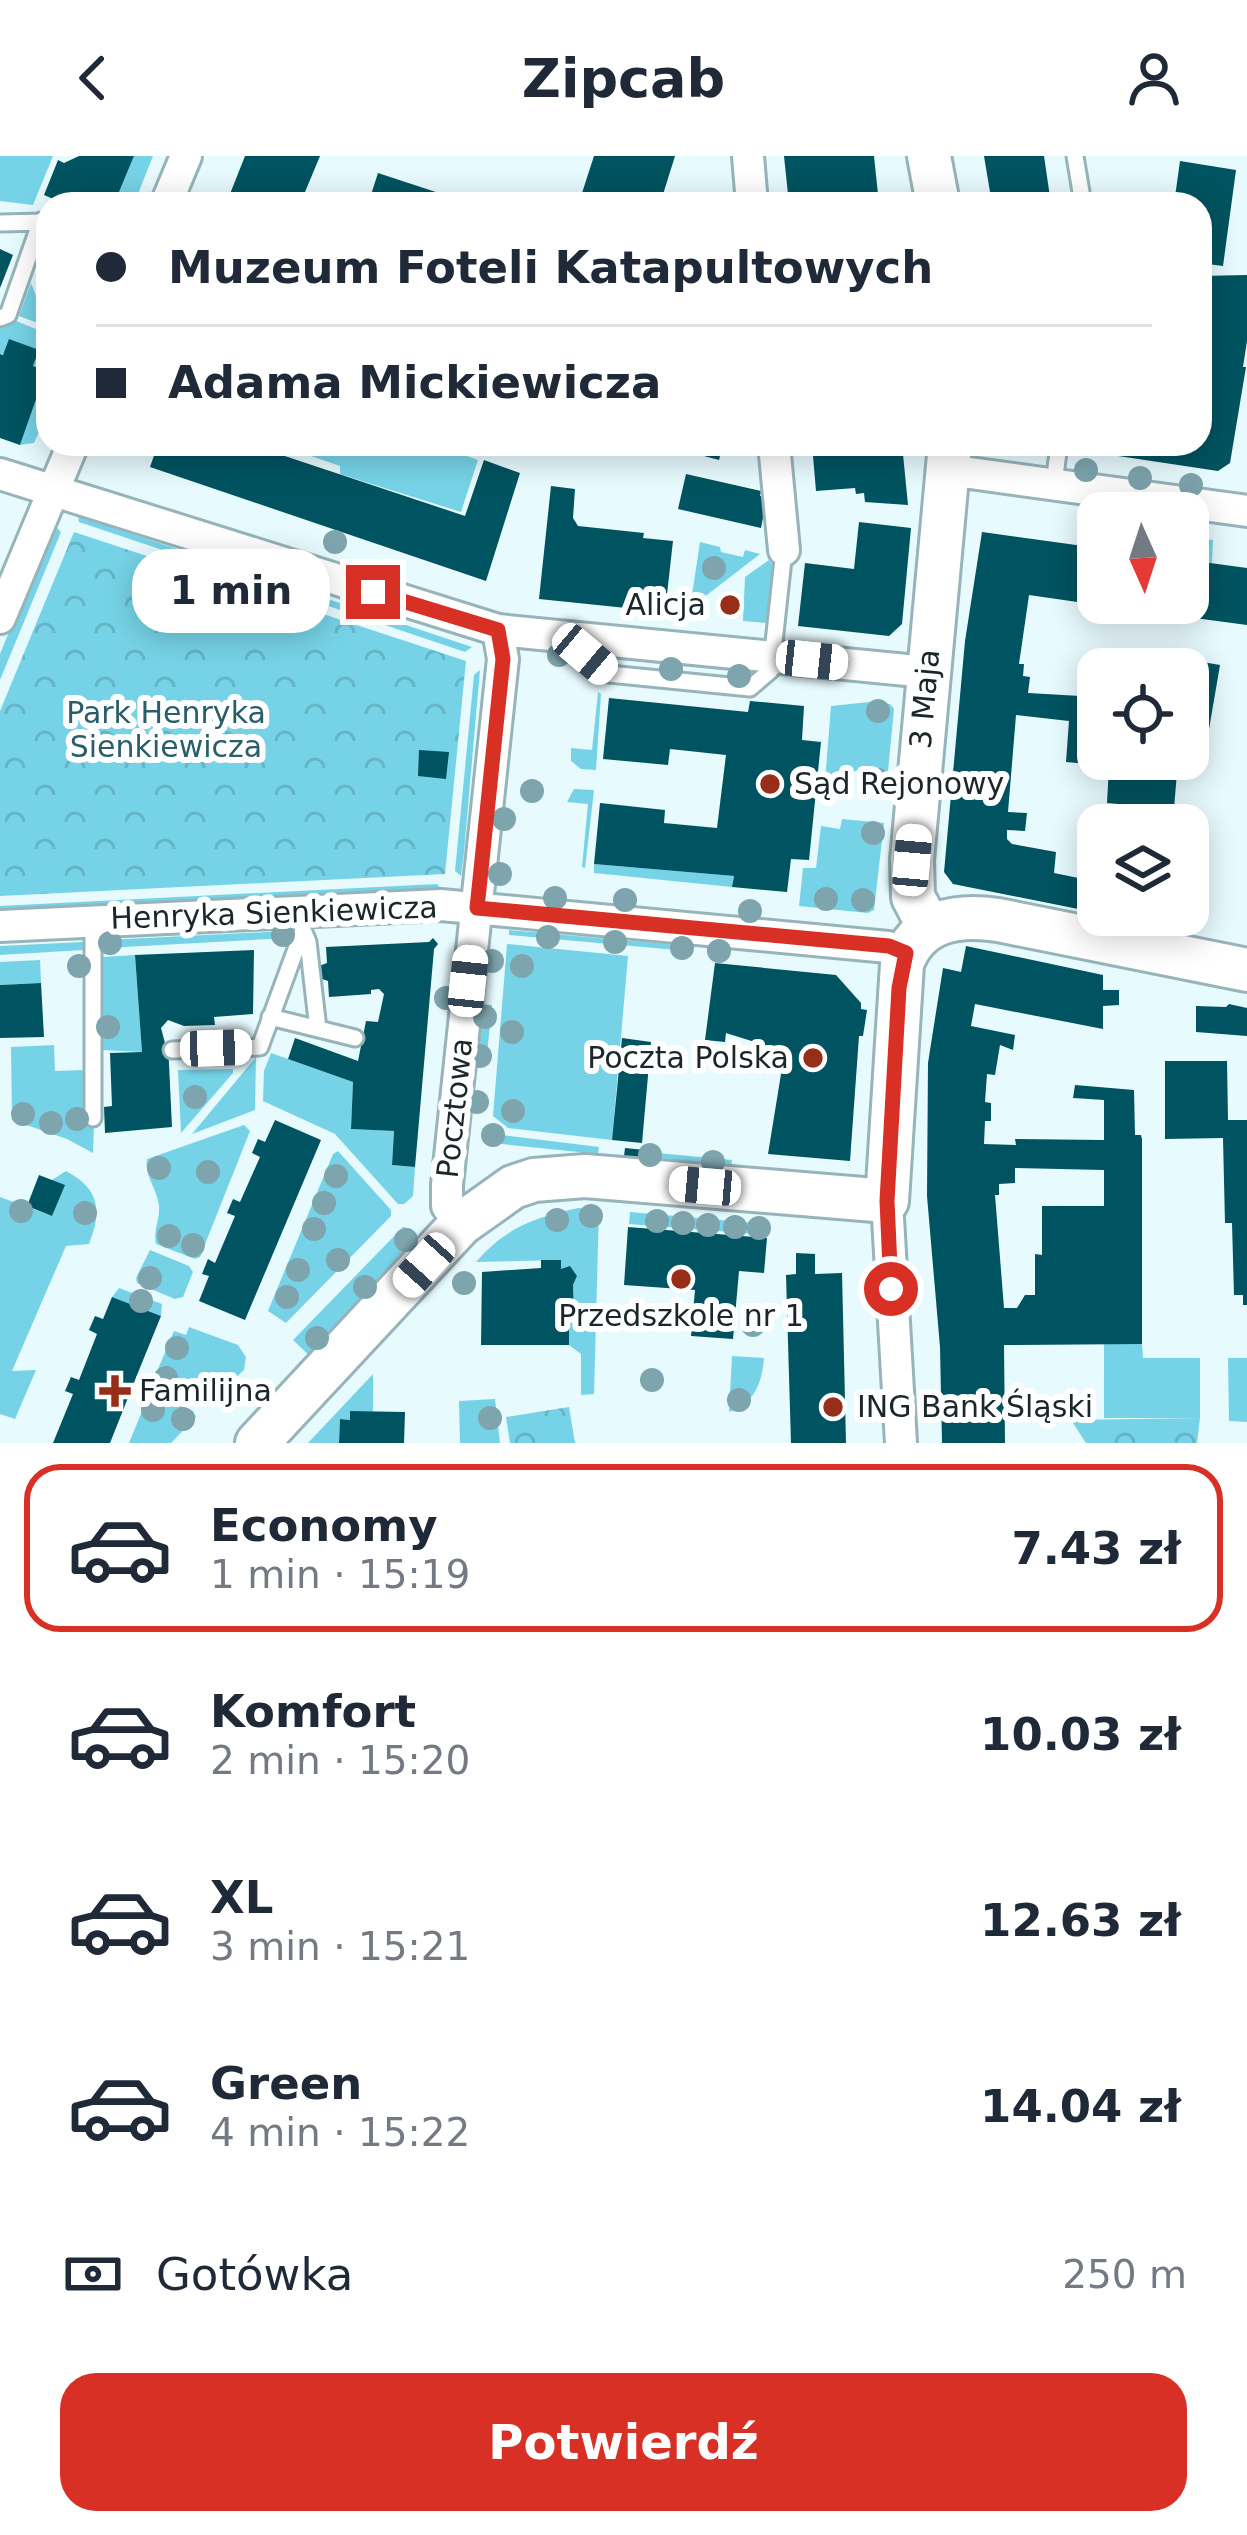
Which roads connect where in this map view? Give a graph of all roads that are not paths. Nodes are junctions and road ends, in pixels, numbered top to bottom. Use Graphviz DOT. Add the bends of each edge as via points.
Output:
graph roads {
  1 [pos="186,156"];
  2 [pos="748,156"];
  3 [pos="929,156"];
  4 [pos="1076,156"];
  5 [pos="171,192"];
  6 [pos="751,192"];
  7 [pos="936,192"];
  8 [pos="1081,192"];
  9 [pos="36,222"];
  10 [pos="0,224"];
  11 [pos="36,245"];
  12 [pos="0,318"];
  13 [pos="68,456"];
  14 [pos="775,456"];
  15 [pos="1058,456"];
  16 [pos="949,457"];
  17 [pos="0,473"];
  18 [pos="1054,484"];
  19 [pos="54,491"];
  20 [pos="1247,511"];
  21 [pos="784,550"];
  22 [pos="0,618"];
  23 [pos="498,630"];
  24 [pos="773,656"];
  25 [pos="927,672"];
  26 [pos="477,908"];
  27 [pos="93,920"];
  28 [pos="303,920"];
  29 [pos="0,926"];
  30 [pos="918,940"];
  31 [pos="1247,970"];
  32 [pos="270,1017"];
  33 [pos="318,1029"];
  34 [pos="355,1038"];
  35 [pos="172,1050"];
  36 [pos="93,1118"];
  37 [pos="887,1201"];
  38 [pos="461,1224"];
  39 [pos="256,1443"];
  40 [pos="901,1443"];
  1 -- 5 [label="street"];
  2 -- 6 [label="street"];
  3 -- 7 [label="street"];
  4 -- 8 [label="lane"];
  9 -- 10 [label="lane"];
  11 -- 12 [label="lane"];
  13 -- 19 [label="street"];
  14 -- 21 [label="street"];
  15 -- 18 [label="lane"];
  16 -- 18 [label="street"];
  16 -- 25 [label="street, 3 Maja"];
  17 -- 19 [label="street"];
  18 -- 20 [label="street"];
  19 -- 22 [label="street"];
  19 -- 23 [label="street"];
  21 -- 24 [label="lane"];
  23 -- 24 [label="street"];
  23 -- 26 [label="street, Pocztowa" via="503,659"];
  24 -- 25 [label="street"];
  25 -- 30 [label="street, 3 Maja" via="911,885"];
  26 -- 28 [label="street, Henryka Sienkiewicza"];
  26 -- 30 [label="street, Henryka Sienkiewicza" via="889,946"];
  26 -- 38 [label="street, Pocztowa" via="446,1185 447,1206"];
  27 -- 28 [label="street, Henryka Sienkiewicza"];
  27 -- 29 [label="street, Henryka Sienkiewicza"];
  27 -- 36 [label="lane"];
  28 -- 32 [label="lane"];
  28 -- 33 [label="lane"];
  30 -- 31 [label="street" via="973,916"];
  30 -- 37 [label="street, 3 Maja" via="899,988"];
  32 -- 33 [label="lane"];
  32 -- 35 [label="lane" via="260,1047"];
  33 -- 34 [label="lane"];
  37 -- 38 [label="street" via="557,1177 513,1187"];
  37 -- 40 [label="street, 3 Maja"];
  38 -- 39 [label="street"];
}
